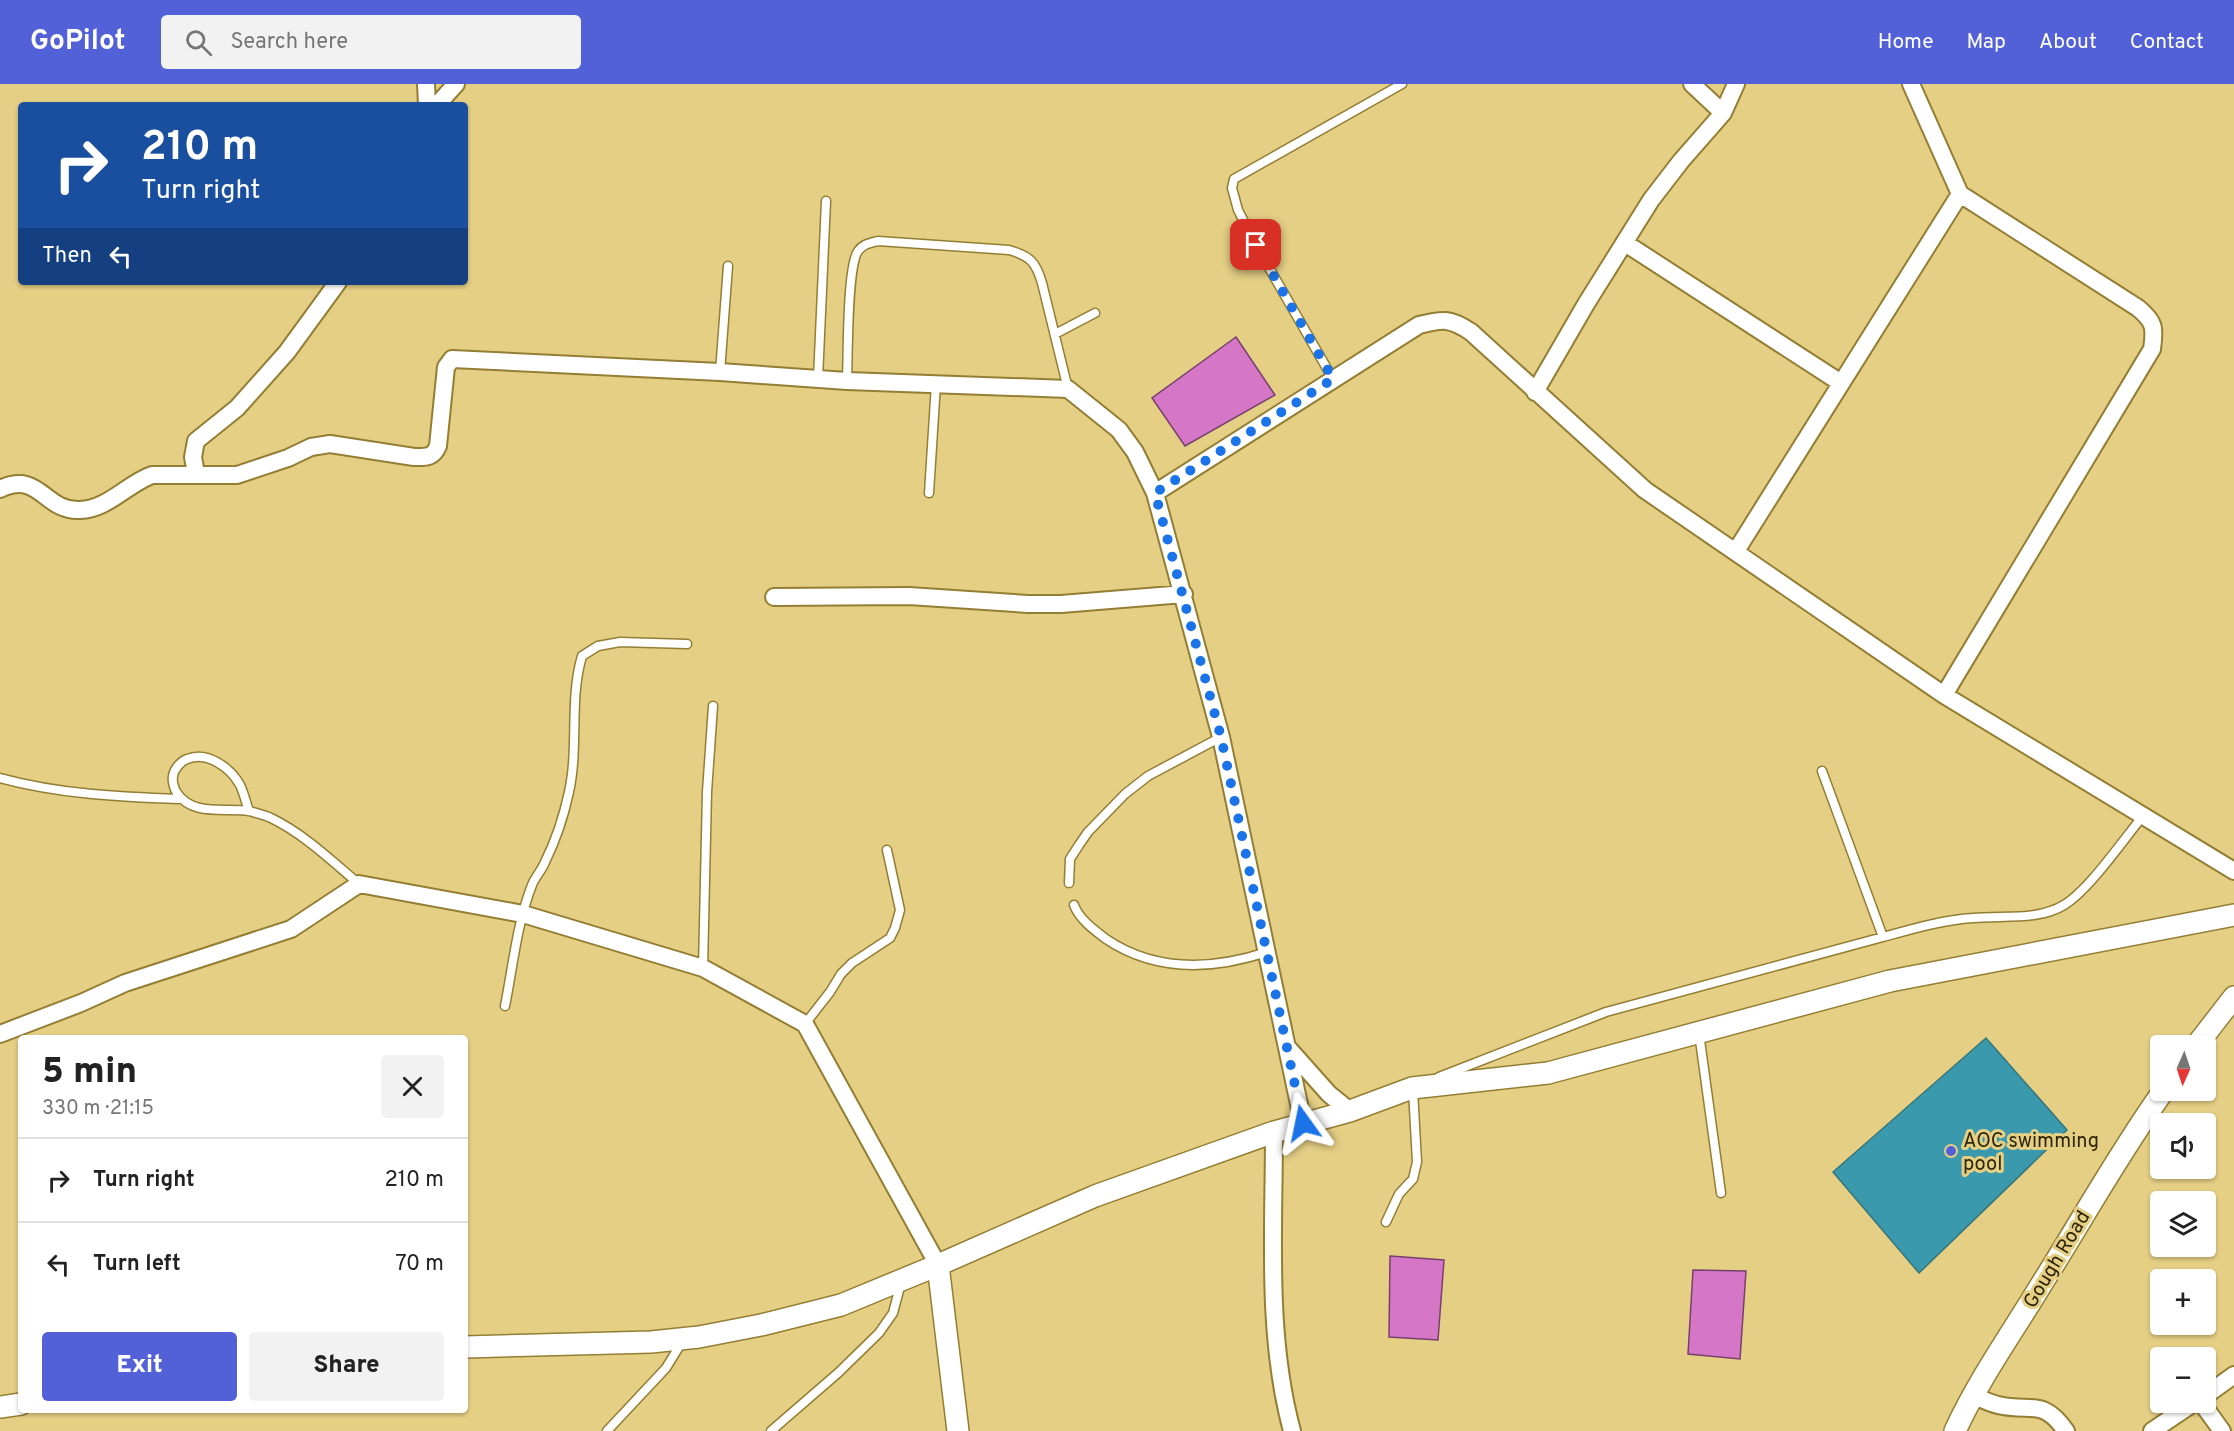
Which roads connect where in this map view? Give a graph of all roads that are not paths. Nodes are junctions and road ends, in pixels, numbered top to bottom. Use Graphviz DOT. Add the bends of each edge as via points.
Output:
graph roads {
  1 [pos="426,84"];
  2 [pos="456,84"];
  3 [pos="1402,84"];
  4 [pos="1692,84"];
  5 [pos="1736,84"];
  6 [pos="1911,84"];
  7 [pos="427,102"];
  8 [pos="440,102"];
  9 [pos="1723,113"];
  10 [pos="1960,194"];
  11 [pos="826,201"];
  12 [pos="1625,243"];
  13 [pos="728,266"];
  14 [pos="336,285"];
  15 [pos="1095,313"];
  16 [pos="1055,334"];
  17 [pos="720,372"];
  18 [pos="818,379"];
  19 [pos="1333,379"];
  20 [pos="847,381"];
  21 [pos="1841,383"];
  22 [pos="936,384"];
  23 [pos="1068,389"];
  24 [pos="1535,392"];
  25 [pos="196,474"];
  26 [pos="0,489"];
  27 [pos="929,493"];
  28 [pos="1155,493"];
  29 [pos="1736,551"];
  30 [pos="1184,594"];
  31 [pos="774,597"];
  32 [pos="687,644"];
  33 [pos="1944,695"];
  34 [pos="713,706"];
  35 [pos="1221,737"];
  36 [pos="1822,771"];
  37 [pos="0,778"];
  38 [pos="180,799"];
  39 [pos="249,811"];
  40 [pos="2143,816"];
  41 [pos="887,850"];
  42 [pos="2234,871"];
  43 [pos="1069,883"];
  44 [pos="359,884"];
  45 [pos="1074,905"];
  46 [pos="523,914"];
  47 [pos="2234,915"];
  48 [pos="1883,937"];
  49 [pos="1267,952"];
  50 [pos="703,968"];
  51 [pos="2234,997"];
  52 [pos="505,1006"];
  53 [pos="805,1024"];
  54 [pos="1699,1032"];
  55 [pos="0,1034"];
  56 [pos="2205,1035"];
  57 [pos="1287,1047"];
  58 [pos="1412,1088"];
  59 [pos="2157,1101"];
  60 [pos="1350,1112"];
  61 [pos="1303,1123"];
  62 [pos="1274,1132"];
  63 [pos="1720,1193"];
  64 [pos="1386,1222"];
  65 [pos="938,1265"];
  66 [pos="902,1279"];
  67 [pos="684,1338"];
  68 [pos="468,1347"];
  69 [pos="2234,1375"];
  70 [pos="2216,1388"];
  71 [pos="1971,1395"];
  72 [pos="2179,1413"];
  73 [pos="2209,1413"];
  74 [pos="607,1431"];
  75 [pos="771,1431"];
  76 [pos="958,1431"];
  77 [pos="1292,1431"];
  78 [pos="1955,1431"];
  79 [pos="2066,1431"];
  80 [pos="2152,1431"];
  81 [pos="2223,1431"];
  1 -- 7 [label="street"];
  2 -- 8 [label="street"];
  3 -- 19 [label="lane" via="1234,179 1232,188 1238,210"];
  4 -- 9 [label="street"];
  5 -- 9 [label="street"];
  6 -- 10 [label="street"];
  9 -- 12 [label="street" via="1651,200"];
  10 -- 21 [label="street"];
  10 -- 33 [label="street" via="2151,318 2154,335 2152,349"];
  11 -- 18 [label="lane"];
  12 -- 21 [label="street"];
  12 -- 24 [label="street"];
  13 -- 17 [label="lane"];
  14 -- 25 [label="street" via="287,352 237,408 196,441"];
  15 -- 16 [label="lane"];
  16 -- 20 [label="lane" via="1038,268 1021,253 878,241 864,244 851,270"];
  16 -- 23 [label="lane"];
  17 -- 18 [label="street"];
  17 -- 25 [label="street" via="452,359 446,367 435,454 414,457 330,444 311,447 237,475"];
  18 -- 20 [label="street"];
  19 -- 24 [label="street" via="1419,325 1442,320 1455,322 1471,332"];
  19 -- 28 [label="street"];
  20 -- 22 [label="street"];
  21 -- 29 [label="street"];
  22 -- 23 [label="street"];
  22 -- 27 [label="lane"];
  23 -- 28 [label="street" via="1119,430"];
  24 -- 29 [label="street" via="1645,490"];
  25 -- 26 [label="street" via="152,475 110,500 83,510 68,510 52,503 29,486 12,483"];
  28 -- 30 [label="street"];
  29 -- 33 [label="street"];
  30 -- 31 [label="street" via="1061,604 909,596"];
  30 -- 35 [label="street"];
  32 -- 46 [label="lane" via="620,642 598,646 582,656 569,793"];
  33 -- 40 [label="street"];
  34 -- 50 [label="lane"];
  35 -- 43 [label="lane" via="1148,776 1125,794 1079,844 1070,859"];
  35 -- 49 [label="street"];
  36 -- 48 [label="lane"];
  37 -- 38 [label="lane" via="55,790"];
  38 -- 39 [label="lane" via="213,810"];
  38 -- 39 [label="lane" via="173,776 182,761 194,756 208,757 223,765 240,784"];
  39 -- 44 [label="lane" via="271,818 309,842"];
  40 -- 42 [label="street"];
  40 -- 48 [label="lane" via="2080,892 2064,905 2048,912 1971,918"];
  41 -- 53 [label="lane" via="900,910 895,928 890,938 841,974"];
  44 -- 46 [label="street"];
  44 -- 55 [label="street" via="291,929 125,983"];
  45 -- 49 [label="lane" via="1098,933 1151,960 1199,966 1234,962"];
  46 -- 50 [label="street"];
  46 -- 52 [label="lane"];
  47 -- 54 [label="street" via="1890,981"];
  48 -- 58 [label="lane" via="1606,1012"];
  49 -- 57 [label="street"];
  50 -- 53 [label="street"];
  51 -- 56 [label="street"];
  53 -- 65 [label="street"];
  54 -- 58 [label="street" via="1548,1073"];
  54 -- 63 [label="lane"];
  57 -- 60 [label="street"];
  57 -- 61 [label="street"];
  58 -- 60 [label="street"];
  58 -- 64 [label="lane" via="1417,1162 1413,1179 1399,1194"];
  59 -- 71 [label="street, Gough Road"];
  60 -- 61 [label="street"];
  61 -- 62 [label="street"];
  62 -- 65 [label="street" via="1095,1196"];
  62 -- 77 [label="street" via="1276,1342"];
  65 -- 66 [label="street"];
  65 -- 76 [label="street"];
  66 -- 67 [label="street" via="841,1305 761,1325"];
  66 -- 75 [label="lane" via="893,1313 879,1333"];
  67 -- 68 [label="street"];
  67 -- 74 [label="lane" via="666,1368"];
  69 -- 70 [label="street"];
  71 -- 78 [label="street, Gough Road"];
  71 -- 79 [label="street" via="1999,1406 2047,1411"];
  72 -- 80 [label="street"];
  73 -- 81 [label="street"];
}
